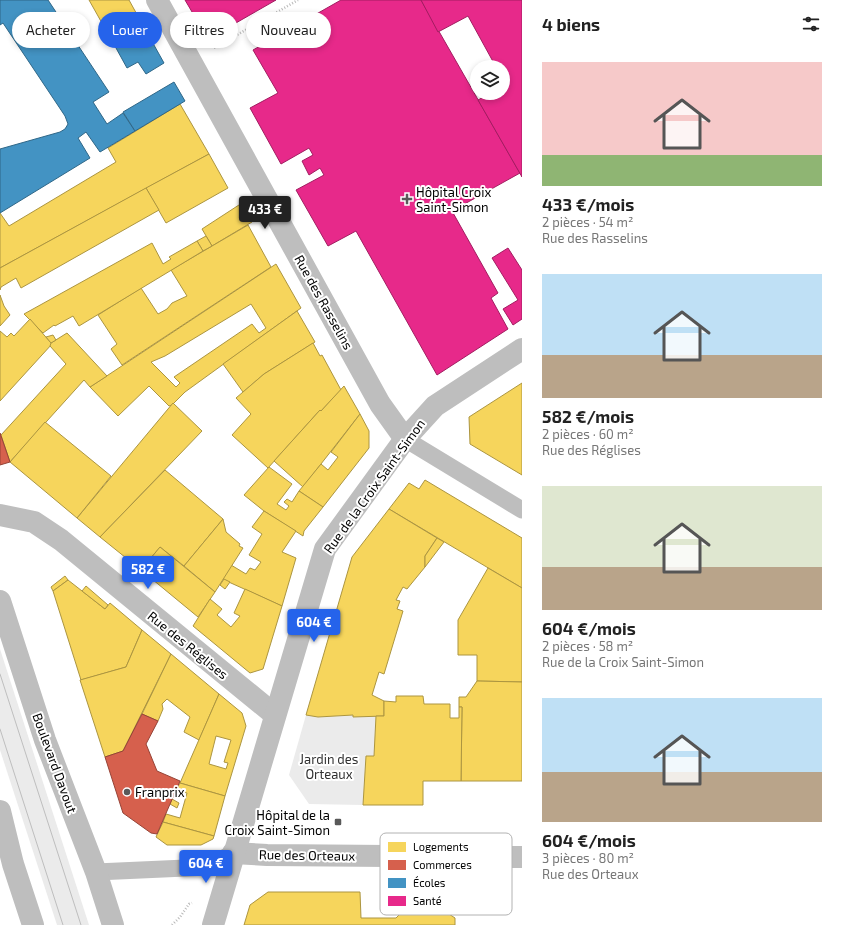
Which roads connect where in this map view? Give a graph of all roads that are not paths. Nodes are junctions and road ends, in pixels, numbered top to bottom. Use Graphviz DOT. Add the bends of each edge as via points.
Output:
graph roads {
  1 [pos="157,0"];
  2 [pos="522,349"];
  3 [pos="406,439"];
  4 [pos="522,510"];
  5 [pos="0,515"];
  6 [pos="0,601"];
  7 [pos="275,715"];
  8 [pos="0,811"];
  9 [pos="233,853"];
  10 [pos="380,856"];
  11 [pos="512,857"];
  12 [pos="522,857"];
  13 [pos="96,872"];
  14 [pos="33,925"];
  15 [pos="113,925"];
  16 [pos="213,925"];
  1 -- 3 [label="street, Rue des Rasselins" via="380,404"];
  2 -- 3 [label="street, Rue de la Croix Saint-Simon" via="434,406"];
  3 -- 4 [label="street, Rue des Rasselins"];
  3 -- 7 [label="street, Rue de la Croix Saint-Simon" via="325,549"];
  5 -- 7 [label="street, Rue des Réglises" via="34,522 61,540"];
  6 -- 13 [label="street, Boulevard Davout" via="45,740"];
  7 -- 9 [label="street, Rue de la Croix Saint-Simon"];
  8 -- 14 [label="street" via="13,864"];
  9 -- 10 [label="street, Rue des Orteaux"];
  9 -- 13 [label="street" via="208,867"];
  9 -- 16 [label="street, Rue de la Croix Saint-Simon"];
  11 -- 12 [label="street, Rue des Orteaux"];
  13 -- 15 [label="street, Boulevard Davout"];
}
